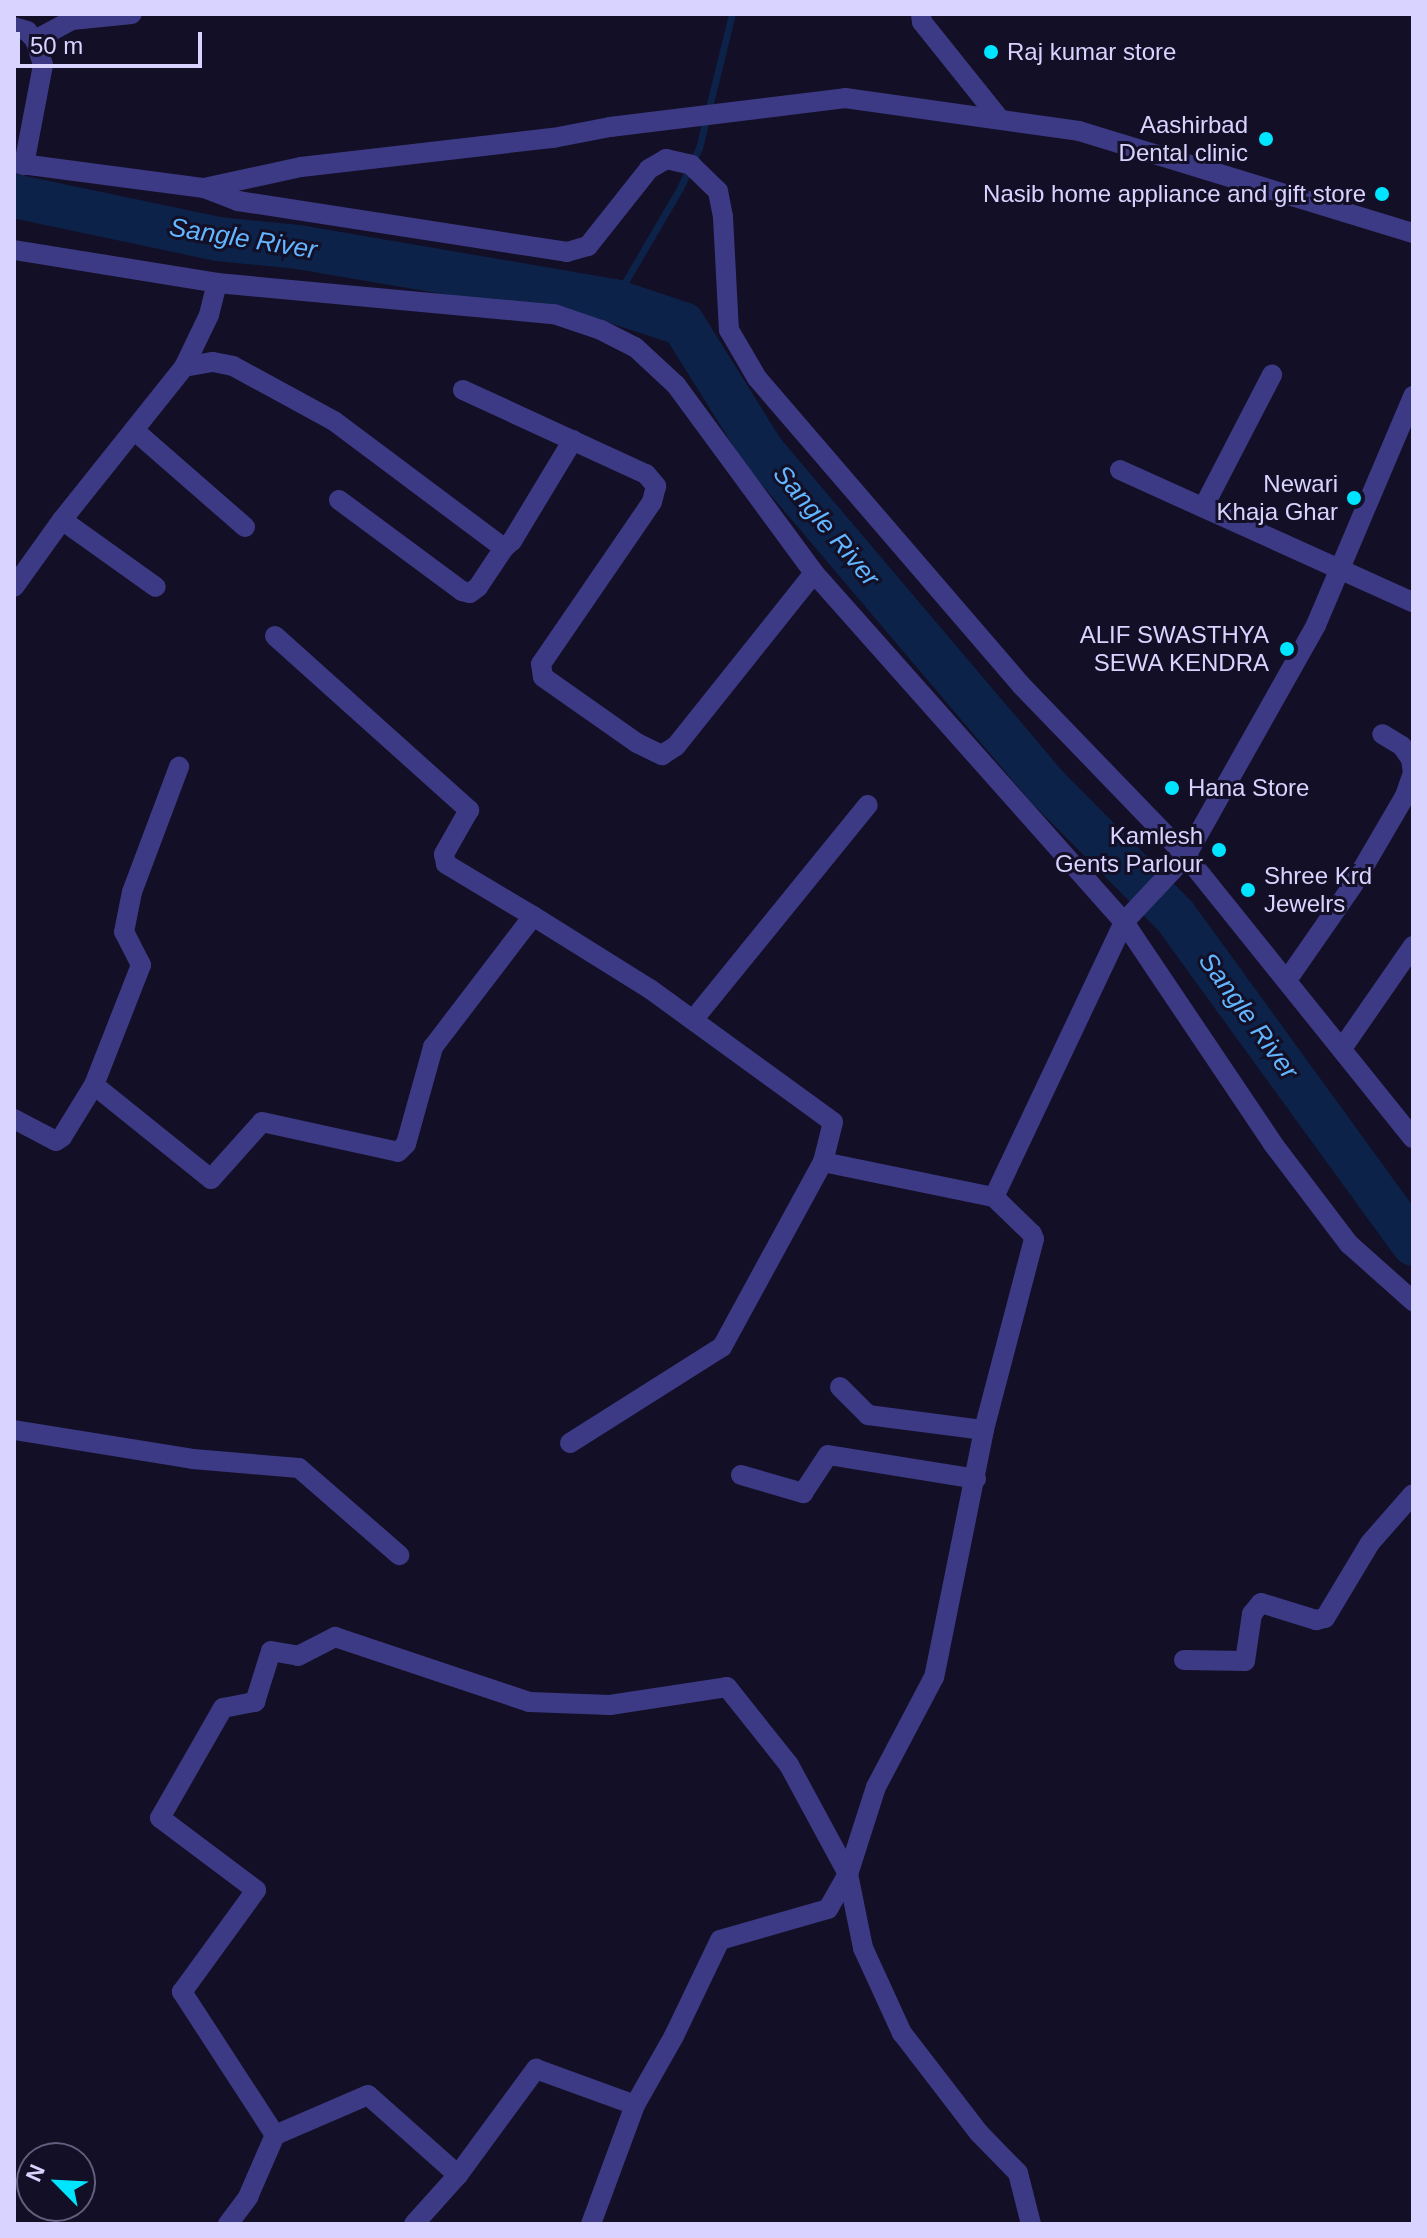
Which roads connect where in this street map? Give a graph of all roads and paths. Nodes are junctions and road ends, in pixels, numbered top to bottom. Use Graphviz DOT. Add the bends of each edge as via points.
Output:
graph roads {
  1 [pos="132,14"];
  2 [pos="921,14"];
  3 [pos="26,28"];
  4 [pos="998,117"];
  5 [pos="19,164"];
  6 [pos="204,188"];
  7 [pos="1413,233"];
  8 [pos="14,250"];
  9 [pos="217,283"];
  10 [pos="184,367"];
  11 [pos="1272,375"];
  12 [pos="463,390"];
  13 [pos="1413,396"];
  14 [pos="135,431"];
  15 [pos="573,440"];
  16 [pos="1120,470"];
  17 [pos="339,500"];
  18 [pos="1204,506"];
  19 [pos="62,520"];
  20 [pos="245,527"];
  21 [pos="504,548"];
  22 [pos="1340,568"];
  23 [pos="814,573"];
  24 [pos="14,587"];
  25 [pos="156,587"];
  26 [pos="1413,602"];
  27 [pos="275,636"];
  28 [pos="1382,734"];
  29 [pos="179,767"];
  30 [pos="868,805"];
  31 [pos="1180,861"];
  32 [pos="533,916"];
  33 [pos="1130,916"];
  34 [pos="1413,946"];
  35 [pos="1287,980"];
  36 [pos="693,1020"];
  37 [pos="1343,1047"];
  38 [pos="94,1085"];
  39 [pos="14,1119"];
  40 [pos="1413,1138"];
  41 [pos="823,1162"];
  42 [pos="994,1197"];
  43 [pos="1413,1301"];
  44 [pos="840,1387"];
  45 [pos="14,1430"];
  46 [pos="984,1430"];
  47 [pos="570,1443"];
  48 [pos="741,1475"];
  49 [pos="976,1479"];
  50 [pos="1413,1494"];
  51 [pos="399,1555"];
  52 [pos="1184,1660"];
  53 [pos="848,1874"];
  54 [pos="635,2105"];
  55 [pos="275,2135"];
  56 [pos="458,2175"];
  57 [pos="228,2224"];
  58 [pos="414,2224"];
  59 [pos="591,2224"];
  60 [pos="1031,2224"];
  1 -- 3 [label="street"];
  2 -- 4 [label="street"];
  3 -- 5 [label="street" via="43,65"];
  4 -- 6 [label="street" via="845,98 301,167"];
  4 -- 7 [label="street" via="1079,131"];
  5 -- 6 [label="street"];
  6 -- 31 [label="street" via="238,201 567,252 588,246 649,169 666,159 691,165 718,191 729,330 757,378"];
  8 -- 9 [label="street"];
  9 -- 10 [label="street" via="209,315"];
  9 -- 23 [label="street" via="554,314 601,330 635,347 676,385"];
  10 -- 14 [label="street"];
  10 -- 21 [label="street" via="213,362 233,366 334,421"];
  11 -- 18 [label="street"];
  12 -- 15 [label="street"];
  13 -- 22 [label="street"];
  14 -- 19 [label="street"];
  14 -- 20 [label="street"];
  15 -- 21 [label="street"];
  15 -- 23 [label="street" via="646,474 656,486 652,502 541,664 543,677 637,743 662,755 676,746"];
  16 -- 18 [label="street"];
  17 -- 21 [label="street" via="462,591 478,587"];
  18 -- 22 [label="street"];
  19 -- 24 [label="street"];
  19 -- 25 [label="street"];
  22 -- 26 [label="street"];
  22 -- 31 [label="street" via="1301,653"];
  23 -- 33 [label="street"];
  27 -- 32 [label="street" via="469,810 444,854 446,864"];
  28 -- 35 [label="street" via="1411,759 1413,773 1405,796 1353,885"];
  29 -- 38 [label="street" via="132,892 124,932 141,965"];
  30 -- 36 [label="street"];
  31 -- 33 [label="street"];
  31 -- 35 [label="street"];
  32 -- 36 [label="street"];
  32 -- 38 [label="street" via="433,1047 406,1144 398,1152 262,1122 211,1179"];
  33 -- 42 [label="street"];
  33 -- 43 [label="street" via="1273,1144 1349,1244"];
  34 -- 37 [label="street"];
  35 -- 37 [label="street"];
  36 -- 41 [label="street" via="833,1122"];
  37 -- 40 [label="street"];
  38 -- 39 [label="street" via="56,1141"];
  41 -- 42 [label="street"];
  41 -- 47 [label="street" via="722,1347"];
  42 -- 46 [label="street" via="1034,1239"];
  44 -- 46 [label="street" via="868,1415"];
  45 -- 51 [label="street" via="193,1459 299,1468"];
  46 -- 49 [label="street"];
  48 -- 49 [label="street" via="803,1493 828,1455"];
  49 -- 53 [label="street" via="934,1677 876,1787"];
  50 -- 52 [label="street" via="1370,1543 1325,1618 1316,1620 1261,1603 1252,1614 1245,1661"];
  53 -- 54 [label="street" via="828,1909 720,1940"];
  53 -- 55 [label="street" via="789,1765 727,1687 610,1705 529,1702 335,1637 298,1656 271,1651 255,1702 223,1708 160,1818 256,1890 182,1992"];
  53 -- 60 [label="street" via="863,1948 902,2033 979,2133 1018,2173"];
  54 -- 56 [label="street" via="536,2069"];
  54 -- 59 [label="street"];
  55 -- 56 [label="street" via="368,2095"];
  55 -- 57 [label="street" via="248,2197"];
  56 -- 58 [label="street"];
}
